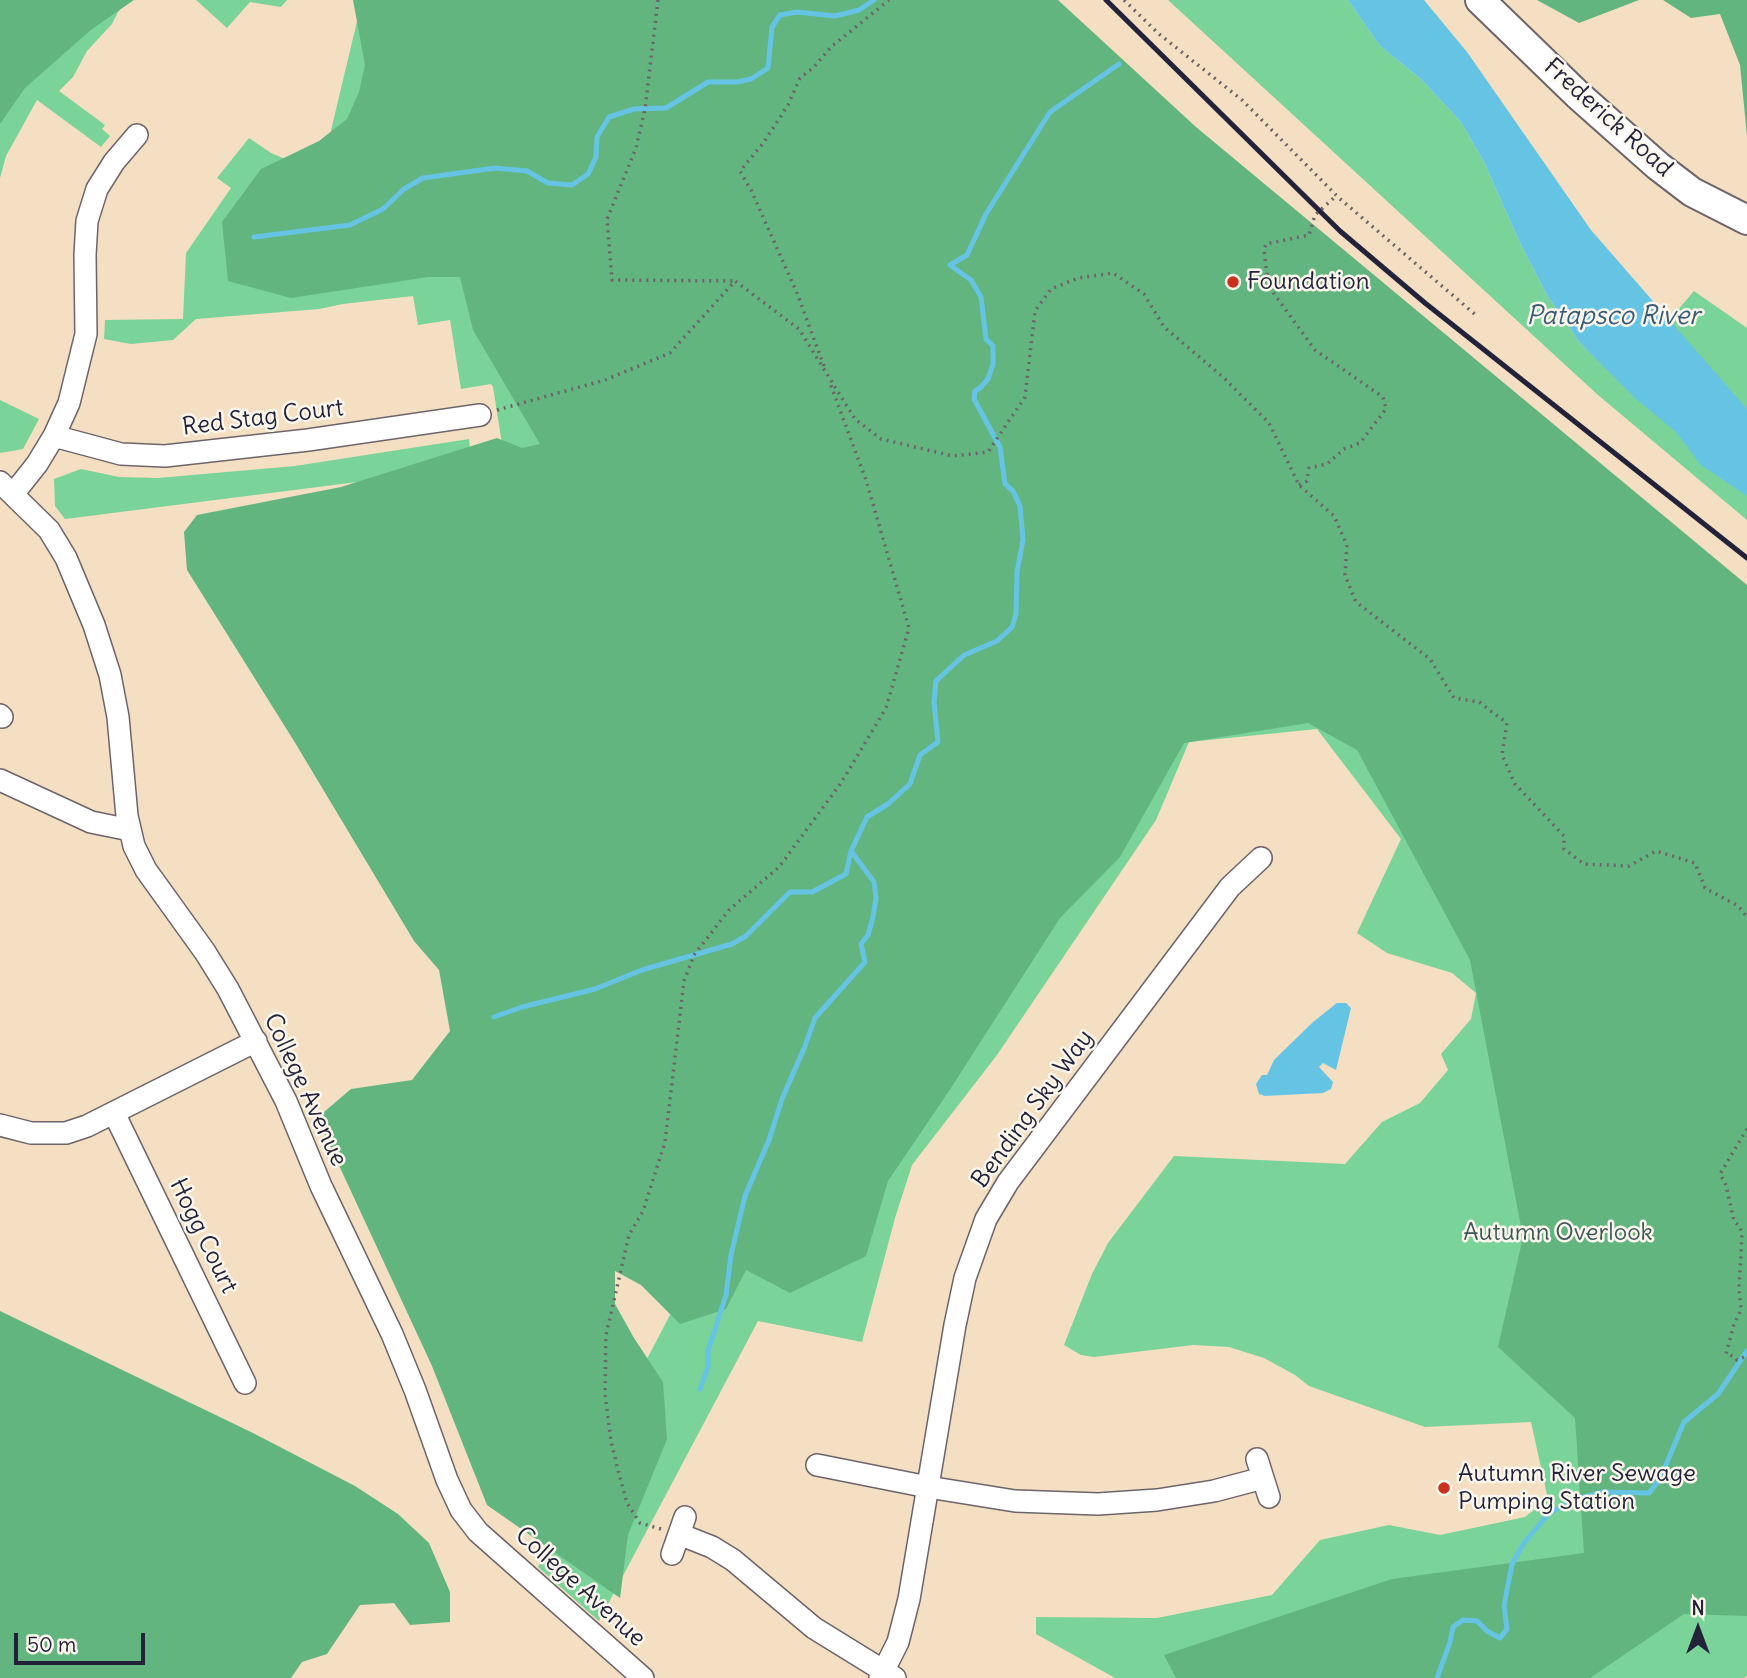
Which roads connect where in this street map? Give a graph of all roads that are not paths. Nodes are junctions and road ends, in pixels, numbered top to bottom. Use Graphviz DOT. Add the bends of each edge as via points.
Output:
graph roads {
  1 [pos="1480,0"];
  2 [pos="137,135"];
  3 [pos="1747,220"];
  4 [pos="480,415"];
  5 [pos="54,436"];
  6 [pos="7,487"];
  7 [pos="0,780"];
  8 [pos="130,830"];
  9 [pos="1261,858"];
  10 [pos="256,1041"];
  11 [pos="114,1112"];
  12 [pos="0,1125"];
  13 [pos="235,1375"];
  14 [pos="817,1465"];
  15 [pos="1263,1478"];
  16 [pos="928,1487"];
  17 [pos="679,1535"];
  18 [pos="887,1676"];
  19 [pos="643,1678"];
  1 -- 3 [label="main road, Frederick Road" via="1658,166 1692,192"];
  2 -- 5 [label="street" via="97,189 88,221 86,334 69,403"];
  4 -- 5 [label="street, Red Stag Court" via="165,456 121,454"];
  5 -- 6 [label="street" via="37,464"];
  6 -- 8 [label="street, College Avenue" via="49,530 94,625 118,717"];
  7 -- 8 [label="street" via="91,822"];
  8 -- 10 [label="street, College Avenue" via="146,870 205,952"];
  9 -- 16 [label="street, Bending Sky Way" via="1230,887 1008,1182 986,1219 965,1278"];
  10 -- 11 [label="street"];
  10 -- 19 [label="street, College Avenue" via="392,1334 461,1510 478,1532"];
  11 -- 12 [label="street" via="66,1133 31,1133"];
  11 -- 13 [label="street, Hogg Court"];
  14 -- 16 [label="street"];
  15 -- 16 [label="street" via="1214,1492 1098,1504 1016,1501"];
  16 -- 18 [label="street, Bending Sky Way" via="909,1599"];
  17 -- 18 [label="street" via="733,1560 814,1628"];
}
